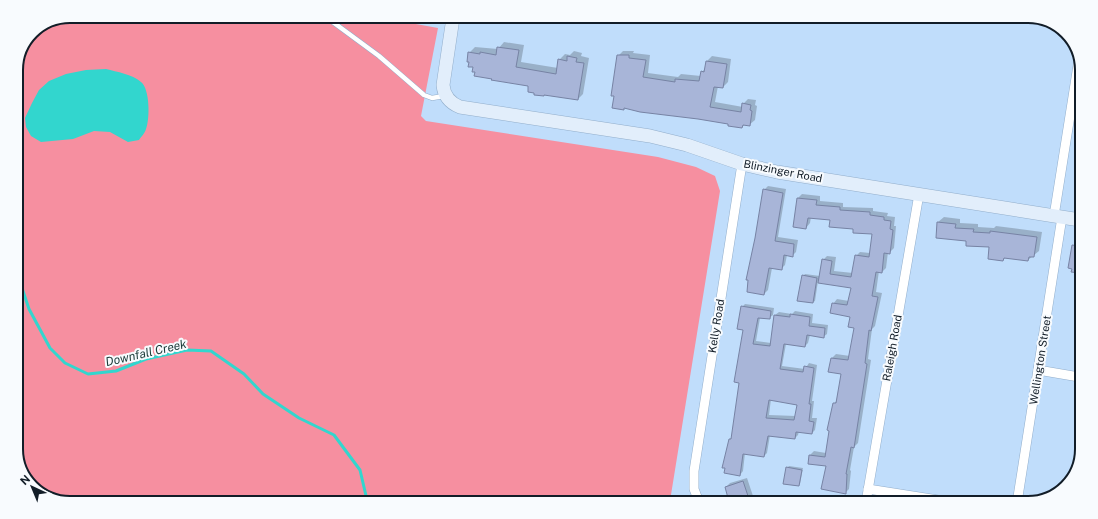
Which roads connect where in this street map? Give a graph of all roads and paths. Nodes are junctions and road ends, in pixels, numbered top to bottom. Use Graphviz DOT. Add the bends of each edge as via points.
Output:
graph roads {
  1 [pos="334,23"];
  2 [pos="452,23"];
  3 [pos="1075,89"];
  4 [pos="445,96"];
  5 [pos="742,164"];
  6 [pos="919,194"];
  7 [pos="1058,216"];
  8 [pos="1075,219"];
  9 [pos="1038,370"];
  10 [pos="1075,376"];
  11 [pos="868,489"];
  12 [pos="697,496"];
  13 [pos="867,496"];
  14 [pos="912,496"];
  15 [pos="1019,496"];
  1 -- 4 [label="lane" via="379,56 424,95 432,98"];
  2 -- 4 [label="street" via="443,82"];
  3 -- 7 [label="street, Wellington Street"];
  4 -- 5 [label="street, Blinzinger Road" via="460,107 650,136 687,145"];
  5 -- 6 [label="street, Blinzinger Road" via="776,172"];
  5 -- 12 [label="street, Kelly Road" via="694,471"];
  6 -- 7 [label="street, Blinzinger Road"];
  6 -- 11 [label="street, Raleigh Road"];
  7 -- 8 [label="street, Blinzinger Road"];
  7 -- 9 [label="street, Wellington Street"];
  9 -- 10 [label="street"];
  9 -- 15 [label="street, Wellington Street"];
  11 -- 13 [label="street, Raleigh Road"];
  11 -- 14 [label="street"];
}
